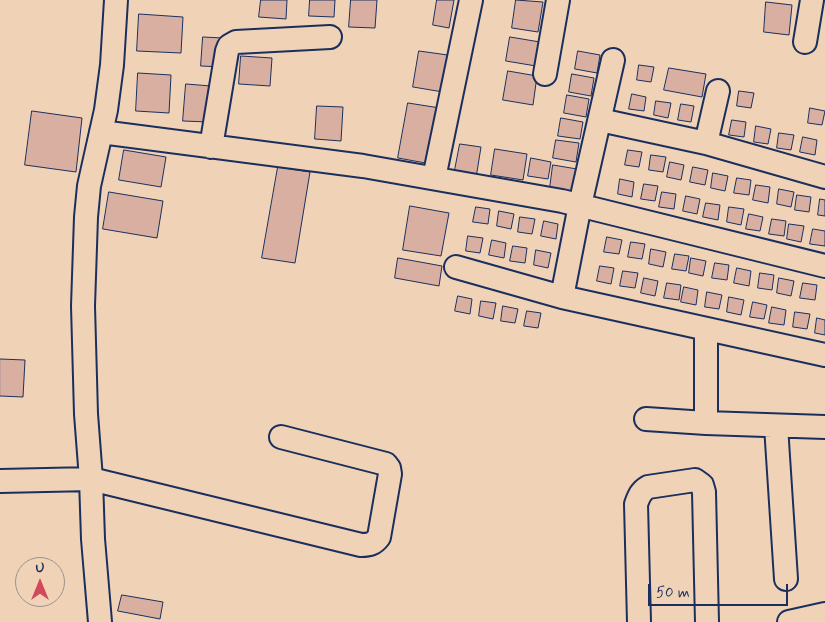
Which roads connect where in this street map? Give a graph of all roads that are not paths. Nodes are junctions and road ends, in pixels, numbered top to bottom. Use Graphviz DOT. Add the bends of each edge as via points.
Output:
graph roads {
  1 [pos="116,0"];
  2 [pos="471,0"];
  3 [pos="558,0"];
  4 [pos="812,0"];
  5 [pos="330,37"];
  6 [pos="804,42"];
  7 [pos="613,60"];
  8 [pos="545,74"];
  9 [pos="718,91"];
  10 [pos="600,120"];
  11 [pos="101,132"];
  12 [pos="706,144"];
  13 [pos="211,147"];
  14 [pos="434,178"];
  15 [pos="825,178"];
  16 [pos="580,205"];
  17 [pos="825,266"];
  18 [pos="456,267"];
  19 [pos="562,297"];
  20 [pos="706,329"];
  21 [pos="825,355"];
  22 [pos="646,419"];
  23 [pos="706,423"];
  24 [pos="776,426"];
  25 [pos="825,427"];
  26 [pos="281,437"];
  27 [pos="91,479"];
  28 [pos="0,480"];
  29 [pos="786,579"];
  30 [pos="825,614"];
  31 [pos="100,622"];
  32 [pos="640,622"];
  33 [pos="707,622"];
  34 [pos="789,622"];
  1 -- 11 [label="street" via="112,65"];
  2 -- 14 [label="street"];
  3 -- 8 [label="street"];
  4 -- 6 [label="street"];
  5 -- 13 [label="street" via="232,44 226,52"];
  7 -- 10 [label="street"];
  9 -- 12 [label="street"];
  10 -- 12 [label="street"];
  10 -- 16 [label="street"];
  11 -- 13 [label="street"];
  11 -- 27 [label="street" via="89,186 83,306"];
  12 -- 15 [label="street"];
  13 -- 14 [label="street"];
  14 -- 16 [label="street"];
  16 -- 17 [label="street"];
  16 -- 19 [label="street"];
  18 -- 19 [label="street"];
  19 -- 20 [label="street"];
  20 -- 21 [label="street"];
  20 -- 23 [label="street"];
  22 -- 23 [label="street"];
  23 -- 24 [label="street"];
  24 -- 25 [label="street"];
  24 -- 29 [label="street"];
  26 -- 27 [label="street" via="386,464 390,474 376,542 361,544"];
  27 -- 28 [label="street"];
  27 -- 31 [label="street"];
  30 -- 34 [label="street"];
  32 -- 33 [label="street" via="638,496 648,487 695,480 704,492"];
}
